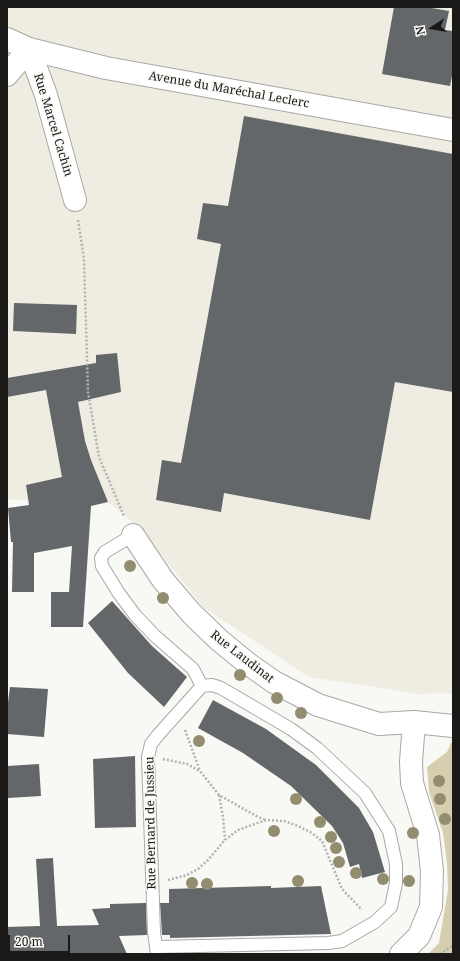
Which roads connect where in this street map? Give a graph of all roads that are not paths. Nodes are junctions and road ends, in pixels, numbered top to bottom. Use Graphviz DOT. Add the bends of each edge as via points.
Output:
graph roads {
  1 [pos="7,39"];
  2 [pos="29,49"];
  3 [pos="7,75"];
  4 [pos="453,130"];
  5 [pos="75,200"];
  6 [pos="133,535"];
  7 [pos="202,686"];
  8 [pos="453,712"];
  9 [pos="414,722"];
  10 [pos="453,726"];
  11 [pos="157,951"];
  12 [pos="401,954"];
  1 -- 2 [label="street, Avenue du Maréchal Leclerc"];
  2 -- 3 [label="street"];
  2 -- 4 [label="street, Avenue du Maréchal Leclerc" via="106,68"];
  2 -- 5 [label="street, Rue Marcel Cachin" via="46,95"];
  6 -- 7 [label="lane" via="105,552 101,558 102,566 135,615 193,669"];
  6 -- 9 [label="street, Rue Laudinat" via="163,580 191,613 219,640 274,682 318,705 361,720 379,724"];
  7 -- 11 [label="lane, Rue Bernard de Jussieu" via="151,744 148,762 154,932"];
  7 -- 11 [label="lane" via="212,685 221,688 291,729 317,748 365,793 389,831 396,864 396,883 391,907 375,922 342,941"];
  8 -- 9 [label="street, Rue Laudinat"];
  9 -- 10 [label="street, Rue Laudinat"];
  9 -- 12 [label="street" via="412,782 428,835 432,871 431,908 419,936"];
}
